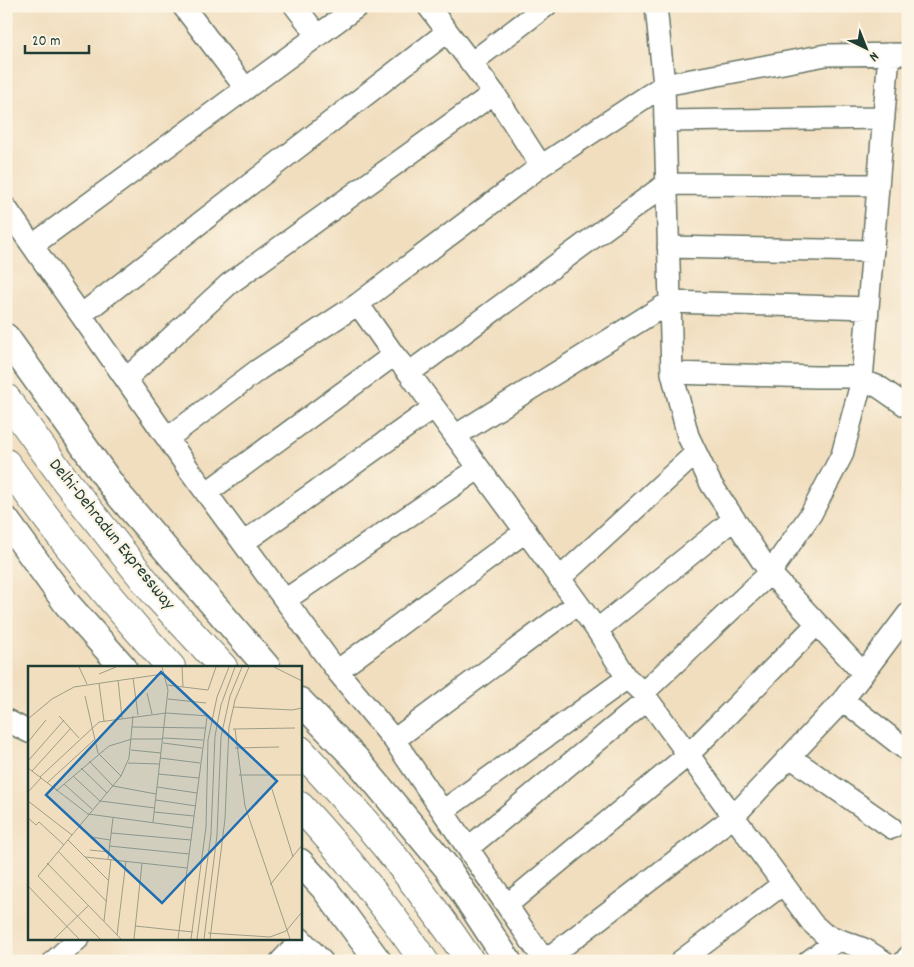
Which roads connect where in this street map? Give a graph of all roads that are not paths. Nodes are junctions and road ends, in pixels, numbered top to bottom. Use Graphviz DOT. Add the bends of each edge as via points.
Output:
graph roads {
  1 [pos="183,6"];
  2 [pos="295,6"];
  3 [pos="358,6"];
  4 [pos="429,6"];
  5 [pos="546,6"];
  6 [pos="656,6"];
  7 [pos="447,32"];
  8 [pos="318,36"];
  9 [pos="898,54"];
  10 [pos="470,63"];
  11 [pos="664,85"];
  12 [pos="246,89"];
  13 [pos="494,93"];
  14 [pos="884,118"];
  15 [pos="665,121"];
  16 [pos="541,166"];
  17 [pos="666,184"];
  18 [pos="878,185"];
  19 [pos="6,208"];
  20 [pos="33,245"];
  21 [pos="668,246"];
  22 [pos="873,251"];
  23 [pos="670,302"];
  24 [pos="358,304"];
  25 [pos="868,308"];
  26 [pos="81,315"];
  27 [pos="6,336"];
  28 [pos="394,355"];
  29 [pos="409,373"];
  30 [pos="672,373"];
  31 [pos="126,379"];
  32 [pos="862,380"];
  33 [pos="6,398"];
  34 [pos="908,407"];
  35 [pos="433,408"];
  36 [pos="455,436"];
  37 [pos="168,438"];
  38 [pos="696,453"];
  39 [pos="6,463"];
  40 [pos="478,469"];
  41 [pos="206,493"];
  42 [pos="734,519"];
  43 [pos="6,520"];
  44 [pos="526,531"];
  45 [pos="243,543"];
  46 [pos="770,573"];
  47 [pos="560,578"];
  48 [pos="285,600"];
  49 [pos="577,604"];
  50 [pos="817,624"];
  51 [pos="905,625"];
  52 [pos="597,630"];
  53 [pos="122,666"];
  54 [pos="170,666"];
  55 [pos="222,666"];
  56 [pos="267,666"];
  57 [pos="337,671"];
  58 [pos="862,674"];
  59 [pos="627,678"];
  60 [pos="645,696"];
  61 [pos="843,700"];
  62 [pos="301,702"];
  63 [pos="6,720"];
  64 [pos="28,731"];
  65 [pos="394,740"];
  66 [pos="301,751"];
  67 [pos="908,751"];
  68 [pos="688,755"];
  69 [pos="790,757"];
  70 [pos="301,807"];
  71 [pos="443,811"];
  72 [pos="733,817"];
  73 [pos="892,828"];
  74 [pos="468,848"];
  75 [pos="301,863"];
  76 [pos="782,884"];
  77 [pos="507,905"];
  78 [pos="77,940"];
  79 [pos="299,940"];
  80 [pos="301,940"];
  81 [pos="838,940"];
  82 [pos="908,957"];
  83 [pos="544,960"];
  84 [pos="54,961"];
  85 [pos="280,961"];
  86 [pos="322,961"];
  87 [pos="378,961"];
  88 [pos="424,961"];
  89 [pos="470,961"];
  90 [pos="508,961"];
  91 [pos="681,961"];
  92 [pos="809,961"];
  93 [pos="884,961"];
  94 [pos="905,961"];
  1 -- 12 [label="street"];
  2 -- 8 [label="street"];
  3 -- 8 [label="street"];
  4 -- 7 [label="street"];
  5 -- 10 [label="street"];
  6 -- 11 [label="street"];
  7 -- 10 [label="street"];
  7 -- 26 [label="street"];
  8 -- 12 [label="street"];
  9 -- 11 [label="street" via="826,55"];
  9 -- 14 [label="street"];
  10 -- 13 [label="street"];
  11 -- 15 [label="street"];
  11 -- 16 [label="street"];
  12 -- 20 [label="street"];
  13 -- 16 [label="street"];
  13 -- 31 [label="street" via="229,284"];
  14 -- 15 [label="street"];
  14 -- 18 [label="street"];
  15 -- 17 [label="street"];
  16 -- 24 [label="street"];
  17 -- 18 [label="street"];
  17 -- 21 [label="street"];
  17 -- 29 [label="street"];
  18 -- 22 [label="street"];
  19 -- 20 [label="street"];
  20 -- 26 [label="street"];
  21 -- 22 [label="street"];
  21 -- 23 [label="street"];
  22 -- 25 [label="street"];
  23 -- 25 [label="street"];
  23 -- 30 [label="street"];
  23 -- 36 [label="street"];
  24 -- 28 [label="street"];
  24 -- 37 [label="street" via="258,370"];
  25 -- 32 [label="street"];
  26 -- 31 [label="street"];
  27 -- 56 [label="street" via="118,494"];
  28 -- 29 [label="street"];
  28 -- 41 [label="street"];
  29 -- 35 [label="street"];
  30 -- 32 [label="street" via="854,377"];
  30 -- 38 [label="street" via="688,436"];
  31 -- 37 [label="street"];
  32 -- 34 [label="street"];
  32 -- 46 [label="street" via="842,454 811,514"];
  33 -- 55 [label="highway, Delhi-Dehradun Expressway" via="66,481 157,596"];
  35 -- 36 [label="street"];
  35 -- 45 [label="street"];
  36 -- 40 [label="street"];
  37 -- 41 [label="street"];
  38 -- 42 [label="street"];
  38 -- 47 [label="street"];
  39 -- 54 [label="highway" via="129,621"];
  40 -- 44 [label="street"];
  40 -- 48 [label="street"];
  41 -- 45 [label="street"];
  42 -- 46 [label="street"];
  42 -- 52 [label="street"];
  43 -- 53 [label="street" via="67,604"];
  44 -- 47 [label="street"];
  44 -- 57 [label="street"];
  45 -- 48 [label="street"];
  46 -- 50 [label="street"];
  46 -- 60 [label="street"];
  47 -- 49 [label="street"];
  48 -- 57 [label="street"];
  49 -- 52 [label="street"];
  49 -- 65 [label="street"];
  50 -- 58 [label="street"];
  50 -- 68 [label="street"];
  51 -- 58 [label="street"];
  52 -- 59 [label="street"];
  57 -- 65 [label="street"];
  58 -- 61 [label="street"];
  59 -- 60 [label="street"];
  59 -- 71 [label="street"];
  60 -- 68 [label="street"];
  60 -- 74 [label="street"];
  61 -- 67 [label="street"];
  61 -- 69 [label="street"];
  62 -- 90 [label="street" via="356,759 448,868"];
  63 -- 64 [label="street"];
  65 -- 71 [label="street"];
  66 -- 89 [label="highway" via="398,861"];
  68 -- 72 [label="street"];
  68 -- 77 [label="street"];
  69 -- 72 [label="street"];
  69 -- 73 [label="street"];
  70 -- 88 [label="highway" via="368,884"];
  71 -- 74 [label="street"];
  72 -- 76 [label="street"];
  72 -- 83 [label="street"];
  74 -- 77 [label="street"];
  75 -- 87 [label="street" via="324,888"];
  76 -- 81 [label="street" via="812,923 824,934"];
  76 -- 91 [label="street"];
  77 -- 83 [label="street"];
  78 -- 84 [label="street"];
  79 -- 85 [label="street"];
  80 -- 86 [label="street"];
  81 -- 92 [label="street"];
  81 -- 93 [label="street" via="864,949"];
  82 -- 94 [label="street"];
}
